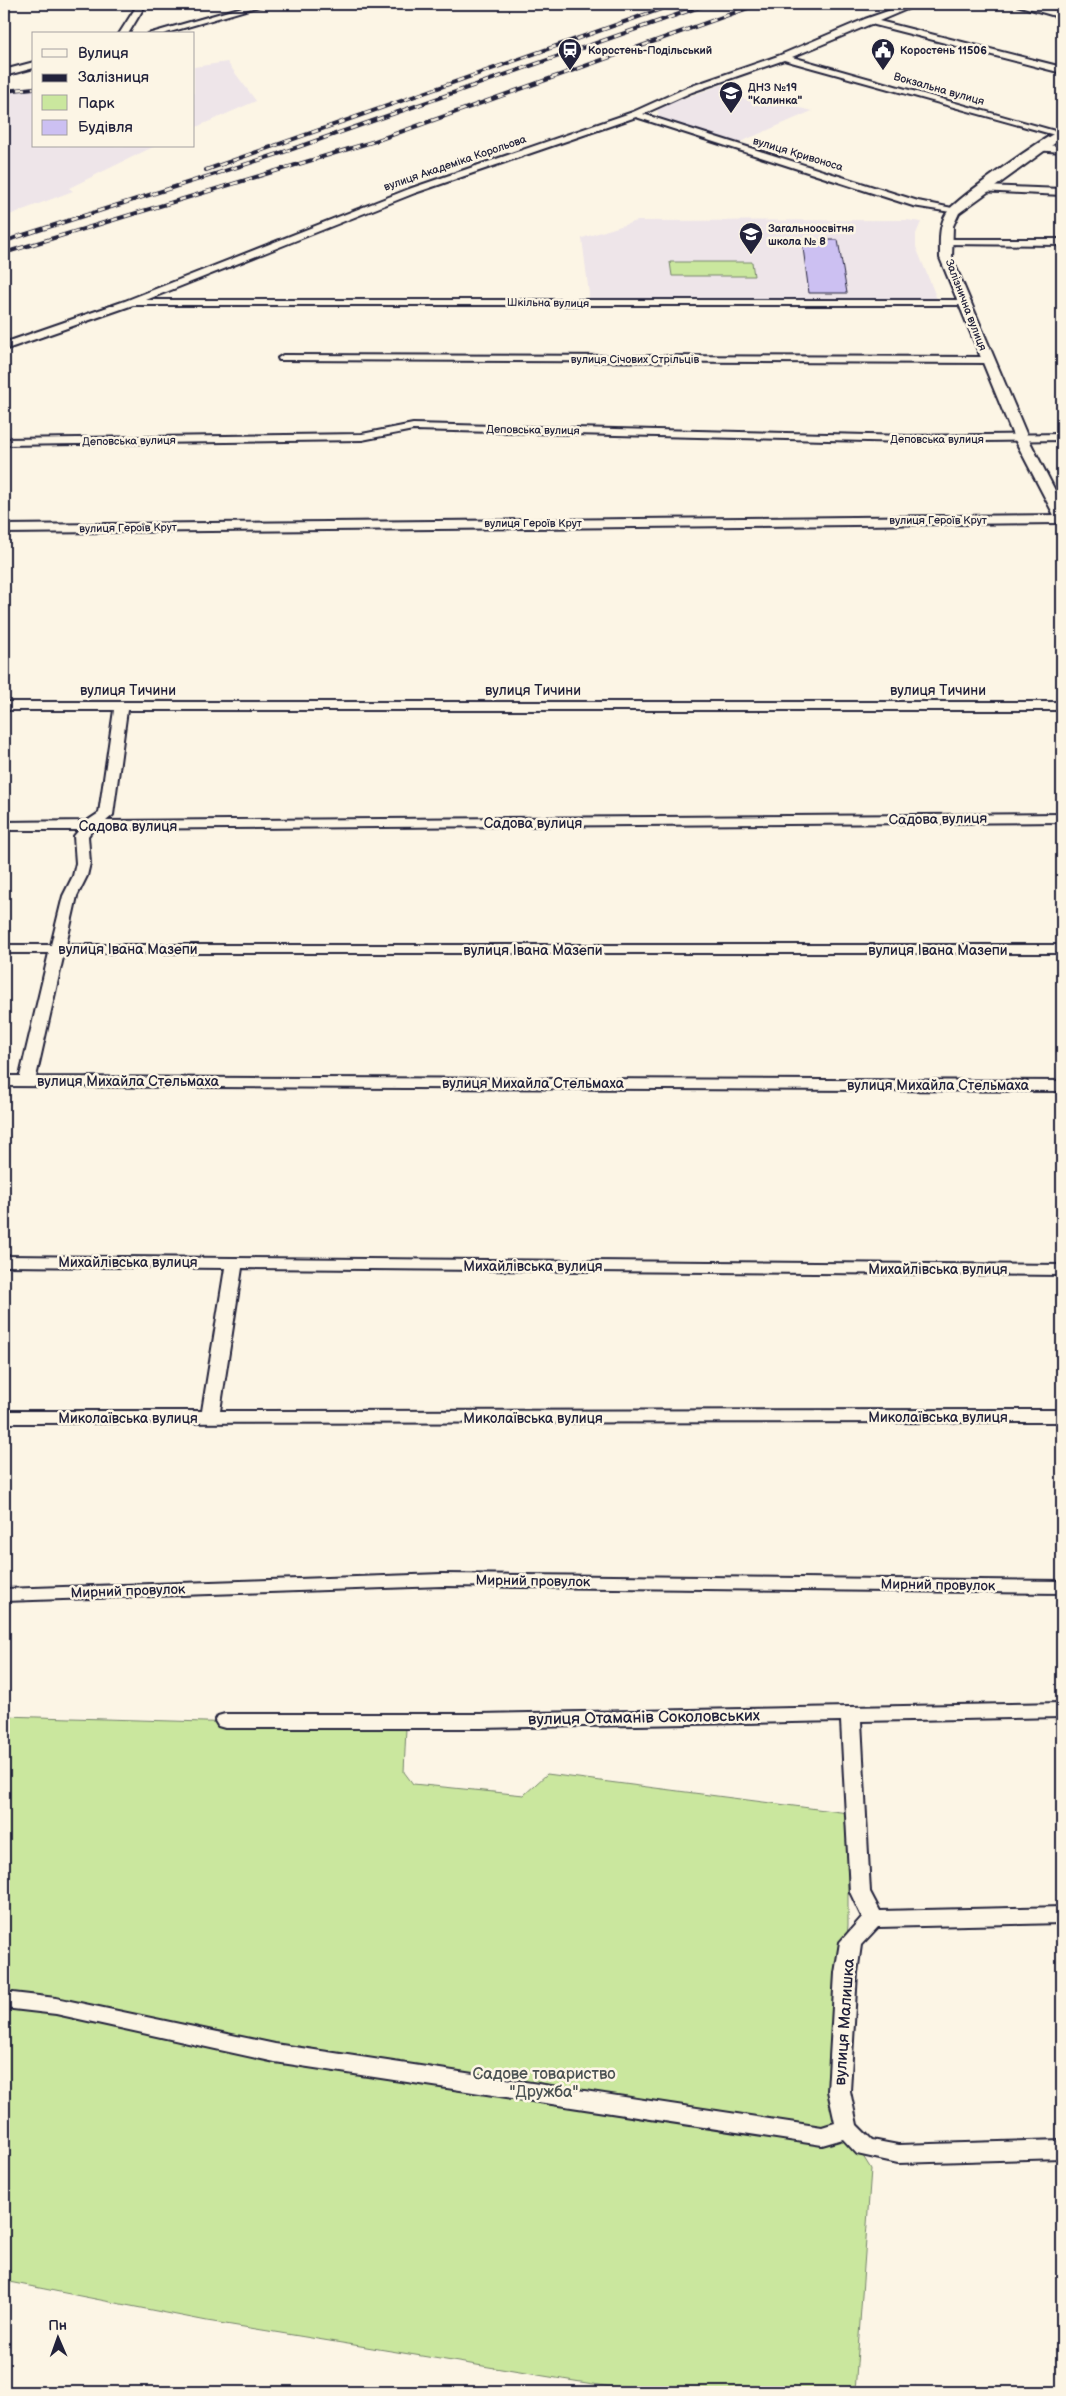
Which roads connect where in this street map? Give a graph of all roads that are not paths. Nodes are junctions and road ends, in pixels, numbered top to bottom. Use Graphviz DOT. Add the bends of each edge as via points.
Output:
graph roads {
  1 [pos="142,4"];
  2 [pos="262,4"];
  3 [pos="915,4"];
  4 [pos="1017,4"];
  5 [pos="1062,15"];
  6 [pos="868,21"];
  7 [pos="124,32"];
  8 [pos="159,32"];
  9 [pos="784,57"];
  10 [pos="32,66"];
  11 [pos="1062,70"];
  12 [pos="4,73"];
  13 [pos="636,114"];
  14 [pos="1061,134"];
  15 [pos="1038,148"];
  16 [pos="1062,149"];
  17 [pos="983,189"];
  18 [pos="1062,192"];
  19 [pos="954,211"];
  20 [pos="947,242"];
  21 [pos="1062,242"];
  22 [pos="129,303"];
  23 [pos="966,303"];
  24 [pos="4,347"];
  25 [pos="283,358"];
  26 [pos="987,360"];
  27 [pos="1062,437"];
  28 [pos="1021,438"];
  29 [pos="4,442"];
  30 [pos="1062,518"];
  31 [pos="4,529"];
  32 [pos="4,706"];
  33 [pos="121,706"];
  34 [pos="1062,706"];
  35 [pos="1062,818"];
  36 [pos="4,826"];
  37 [pos="88,826"];
  38 [pos="4,949"];
  39 [pos="58,949"];
  40 [pos="1062,949"];
  41 [pos="4,1081"];
  42 [pos="27,1081"];
  43 [pos="1062,1086"];
  44 [pos="4,1261"];
  45 [pos="234,1263"];
  46 [pos="1062,1270"];
  47 [pos="1062,1416"];
  48 [pos="4,1417"];
  49 [pos="210,1418"];
  50 [pos="1062,1587"];
  51 [pos="4,1595"];
  52 [pos="1062,1710"];
  53 [pos="851,1715"];
  54 [pos="225,1721"];
  55 [pos="1062,1916"];
  56 [pos="873,1919"];
  57 [pos="4,2000"];
  58 [pos="847,2129"];
  59 [pos="1062,2149"];
  1 -- 7 [label="street"];
  2 -- 8 [label="street"];
  3 -- 6 [label="street, вулиця Академіка Корольова"];
  4 -- 5 [label="street"];
  6 -- 9 [label="street, вулиця Академіка Корольова"];
  6 -- 11 [label="street"];
  9 -- 13 [label="street, вулиця Академіка Корольова" via="659,101"];
  9 -- 14 [label="street, Вокзальна вулиця"];
  10 -- 12 [label="street"];
  13 -- 19 [label="street, вулиця Кривоноса" via="916,204"];
  13 -- 22 [label="street, вулиця Академіка Корольова" via="412,191"];
  14 -- 15 [label="street"];
  15 -- 16 [label="street"];
  15 -- 17 [label="street"];
  17 -- 18 [label="street"];
  17 -- 19 [label="street"];
  19 -- 20 [label="street, Залізнична вулиця" via="947,226"];
  20 -- 21 [label="street"];
  20 -- 23 [label="street, Залізнична вулиця" via="946,258"];
  22 -- 23 [label="street, Шкільна вулиця"];
  22 -- 24 [label="street, вулиця Академіка Корольова"];
  23 -- 26 [label="street, Залізнична вулиця"];
  25 -- 26 [label="street, вулиця Січових Стрільців"];
  26 -- 28 [label="street, Залізнична вулиця"];
  27 -- 28 [label="street, Деповська вулиця"];
  28 -- 29 [label="street, Деповська вулиця" via="908,439 412,427 362,437"];
  28 -- 30 [label="street, Залізнична вулиця"];
  30 -- 31 [label="street, вулиця Героїв Крут"];
  32 -- 33 [label="street, вулиця Тичини"];
  33 -- 34 [label="street, вулиця Тичини"];
  33 -- 37 [label="street" via="106,815"];
  35 -- 37 [label="street, Садова вулиця"];
  36 -- 37 [label="street, Садова вулиця"];
  37 -- 39 [label="street" via="82,836 80,876 70,896"];
  38 -- 39 [label="street, вулиця Івана Мазепи"];
  39 -- 40 [label="street, вулиця Івана Мазепи"];
  39 -- 42 [label="street"];
  41 -- 42 [label="street, вулиця Михайла Стельмаха"];
  42 -- 43 [label="street, вулиця Михайла Стельмаха"];
  44 -- 45 [label="street, Михайлівська вулиця"];
  45 -- 46 [label="street, Михайлівська вулиця"];
  45 -- 49 [label="street"];
  47 -- 49 [label="street, Миколаївська вулиця"];
  48 -- 49 [label="street, Миколаївська вулиця"];
  50 -- 51 [label="street, Мирний провулок" via="442,1580"];
  52 -- 53 [label="street, вулиця Отаманів Соколовських"];
  53 -- 54 [label="street, вулиця Отаманів Соколовських"];
  53 -- 56 [label="street" via="860,1892"];
  55 -- 56 [label="street"];
  56 -- 58 [label="street, вулиця Малишка" via="851,1942 846,1973 840,2091"];
  57 -- 58 [label="street" via="56,2006 275,2053 822,2136"];
  58 -- 59 [label="street" via="865,2148 898,2154"];
}
